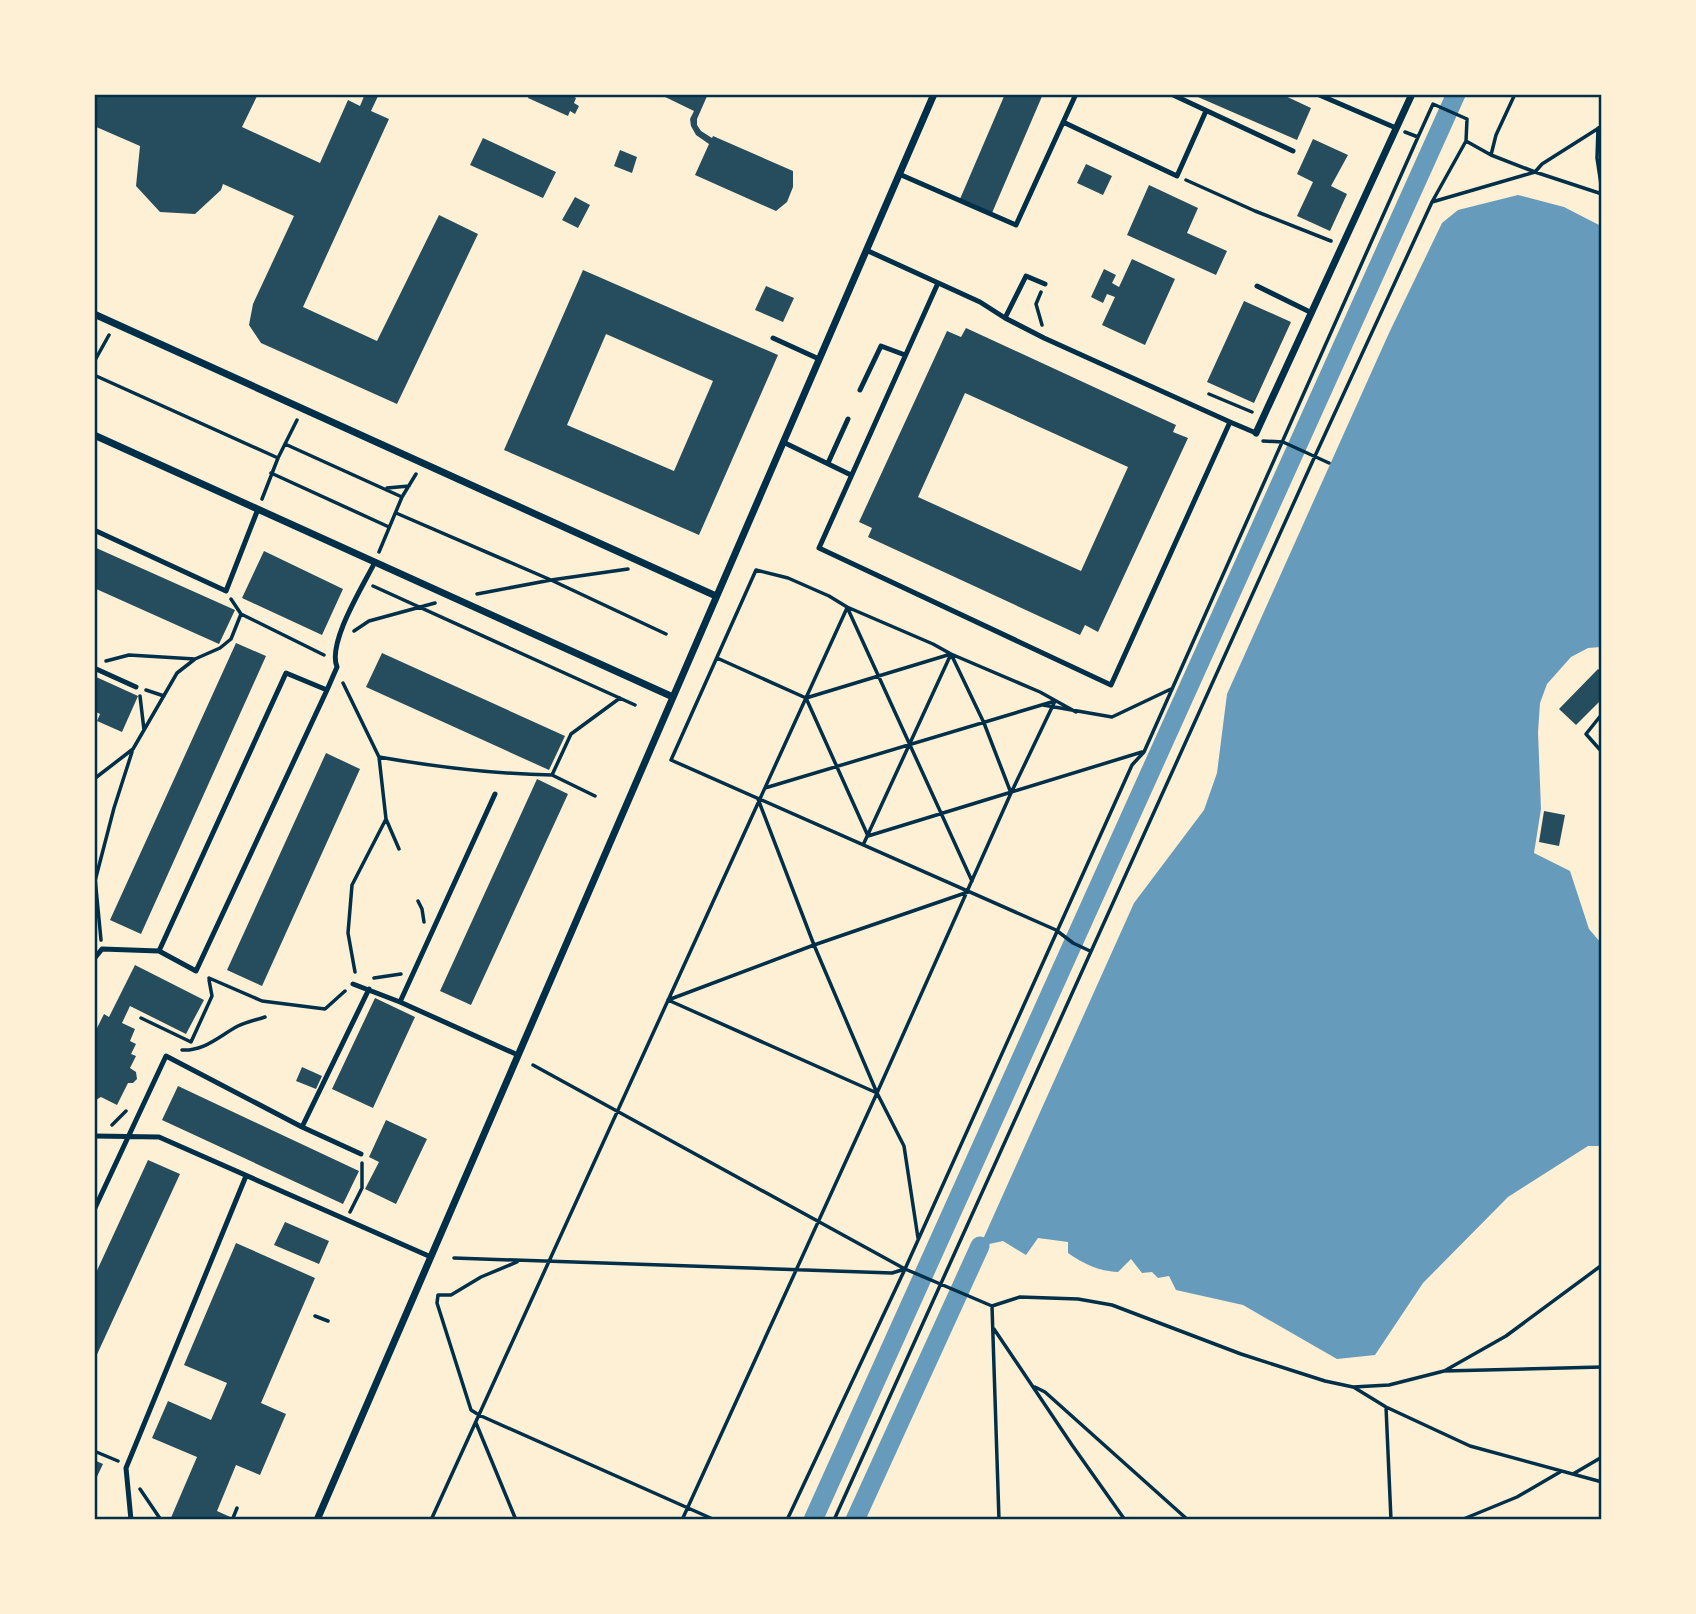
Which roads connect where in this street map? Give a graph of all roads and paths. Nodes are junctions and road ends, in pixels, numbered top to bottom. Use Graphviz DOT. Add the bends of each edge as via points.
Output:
graph roads {
  1 [pos="934,94"];
  2 [pos="1076,94"];
  3 [pos="1171,94"];
  4 [pos="1317,94"];
  5 [pos="1412,94"];
  6 [pos="1515,94"];
  7 [pos="1206,111"];
  8 [pos="1063,122"];
  9 [pos="1600,127"];
  10 [pos="1400,129"];
  11 [pos="1418,137"];
  12 [pos="1466,141"];
  13 [pos="1293,151"];
  14 [pos="1491,155"];
  15 [pos="1535,172"];
  16 [pos="899,174"];
  17 [pos="1177,176"];
  18 [pos="1601,192"];
  19 [pos="1432,202"];
  20 [pos="1343,245"];
  21 [pos="866,250"];
  22 [pos="938,283"];
  23 [pos="1045,284"];
  24 [pos="1257,286"];
  25 [pos="1312,313"];
  26 [pos="94,314"];
  27 [pos="1004,318"];
  28 [pos="116,324"];
  29 [pos="773,338"];
  30 [pos="1047,340"];
  31 [pos="905,355"];
  32 [pos="819,359"];
  33 [pos="94,362"];
  34 [pos="94,374"];
  35 [pos="860,390"];
  36 [pos="1209,394"];
  37 [pos="303,409"];
  38 [pos="1264,416"];
  39 [pos="848,419"];
  40 [pos="1230,422"];
  41 [pos="94,435"];
  42 [pos="1254,436"];
  43 [pos="783,442"];
  44 [pos="1283,442"];
  45 [pos="285,444"];
  46 [pos="1315,456"];
  47 [pos="278,458"];
  48 [pos="423,463"];
  49 [pos="828,463"];
  50 [pos="1329,463"];
  51 [pos="271,473"];
  52 [pos="851,475"];
  53 [pos="409,486"];
  54 [pos="384,489"];
  55 [pos="402,497"];
  56 [pos="258,509"];
  57 [pos="396,513"];
  58 [pos="389,527"];
  59 [pos="94,530"];
  60 [pos="637,560"];
  61 [pos="375,562"];
  62 [pos="551,580"];
  63 [pos="365,583"];
  64 [pos="226,591"];
  65 [pos="716,596"];
  66 [pos="455,599"];
  67 [pos="418,607"];
  68 [pos="847,607"];
  69 [pos="241,614"];
  70 [pos="666,634"];
  71 [pos="336,642"];
  72 [pos="951,654"];
  73 [pos="717,658"];
  74 [pos="195,659"];
  75 [pos="334,659"];
  76 [pos="103,662"];
  77 [pos="337,667"];
  78 [pos="94,668"];
  79 [pos="880,676"];
  80 [pos="136,687"];
  81 [pos="1173,688"];
  82 [pos="327,690"];
  83 [pos="164,696"];
  84 [pos="673,697"];
  85 [pos="620,698"];
  86 [pos="806,698"];
  87 [pos="1055,701"];
  88 [pos="635,705"];
  89 [pos="1042,705"];
  90 [pos="1051,708"];
  91 [pos="1076,712"];
  92 [pos="1601,714"];
  93 [pos="984,723"];
  94 [pos="144,731"];
  95 [pos="910,745"];
  96 [pos="133,749"];
  97 [pos="1144,752"];
  98 [pos="1601,752"];
  99 [pos="379,757"];
  100 [pos="838,767"];
  101 [pos="552,775"];
  102 [pos="94,779"];
  103 [pos="764,788"];
  104 [pos="1011,793"];
  105 [pos="495,794"];
  106 [pos="595,796"];
  107 [pos="758,799"];
  108 [pos="942,814"];
  109 [pos="386,819"];
  110 [pos="868,836"];
  111 [pos="864,844"];
  112 [pos="400,849"];
  113 [pos="95,879"];
  114 [pos="972,881"];
  115 [pos="968,892"];
  116 [pos="1056,930"];
  117 [pos="814,945"];
  118 [pos="102,949"];
  119 [pos="159,951"];
  120 [pos="1090,951"];
  121 [pos="94,959"];
  122 [pos="197,971"];
  123 [pos="414,971"];
  124 [pos="209,978"];
  125 [pos="354,981"];
  126 [pos="369,989"];
  127 [pos="668,1000"];
  128 [pos="400,1002"];
  129 [pos="141,1018"];
  130 [pos="518,1055"];
  131 [pos="533,1065"];
  132 [pos="877,1093"];
  133 [pos="618,1110"];
  134 [pos="302,1127"];
  135 [pos="94,1136"];
  136 [pos="127,1139"];
  137 [pos="361,1154"];
  138 [pos="246,1176"];
  139 [pos="94,1210"];
  140 [pos="346,1220"];
  141 [pos="819,1221"];
  142 [pos="918,1239"];
  143 [pos="431,1257"];
  144 [pos="454,1258"];
  145 [pos="517,1262"];
  146 [pos="547,1263"];
  147 [pos="1601,1265"];
  148 [pos="905,1269"];
  149 [pos="796,1270"];
  150 [pos="992,1306"];
  151 [pos="315,1316"];
  152 [pos="328,1321"];
  153 [pos="994,1329"];
  154 [pos="1601,1367"];
  155 [pos="1444,1371"];
  156 [pos="1034,1386"];
  157 [pos="1353,1387"];
  158 [pos="1386,1407"];
  159 [pos="479,1415"];
  160 [pos="476,1423"];
  161 [pos="1601,1457"];
  162 [pos="1561,1471"];
  163 [pos="1573,1474"];
  164 [pos="1601,1482"];
  165 [pos="687,1507"];
  166 [pos="237,1508"];
  167 [pos="233,1518"];
  168 [pos="131,1520"];
  169 [pos="317,1520"];
  170 [pos="430,1520"];
  171 [pos="516,1520"];
  172 [pos="682,1520"];
  173 [pos="715,1520"];
  174 [pos="788,1520"];
  175 [pos="834,1520"];
  176 [pos="999,1520"];
  177 [pos="1125,1520"];
  178 [pos="1188,1520"];
  179 [pos="1391,1520"];
  180 [pos="1461,1520"];
  1 -- 16 [label="street"];
  2 -- 8 [label="lane"];
  3 -- 7 [label="lane"];
  4 -- 10 [label="lane"];
  5 -- 10 [label="street"];
  6 -- 14 [label="path"];
  7 -- 13 [label="lane"];
  7 -- 17 [label="lane"];
  8 -- 16 [label="lane" via="1016,225"];
  8 -- 17 [label="lane"];
  9 -- 15 [label="path"];
  9 -- 18 [label="path"];
  10 -- 11 [label="path"];
  10 -- 20 [label="street"];
  11 -- 12 [label="path" via="1433,104 1467,119"];
  11 -- 44 [label="path"];
  12 -- 14 [label="path"];
  12 -- 19 [label="path"];
  14 -- 15 [label="path"];
  15 -- 18 [label="path"];
  15 -- 19 [label="path"];
  16 -- 21 [label="street"];
  17 -- 20 [label="path"];
  19 -- 46 [label="path"];
  20 -- 25 [label="street"];
  21 -- 22 [label="lane"];
  21 -- 32 [label="street"];
  22 -- 27 [label="lane"];
  22 -- 31 [label="lane"];
  23 -- 27 [label="lane" via="1026,276"];
  23 -- 30 [label="path" via="1035,304"];
  24 -- 25 [label="lane"];
  25 -- 38 [label="street"];
  26 -- 28 [label="street"];
  27 -- 30 [label="lane"];
  28 -- 33 [label="path"];
  28 -- 37 [label="street"];
  29 -- 32 [label="lane"];
  30 -- 40 [label="lane"];
  31 -- 35 [label="lane" via="881,346"];
  31 -- 52 [label="lane"];
  32 -- 43 [label="street"];
  34 -- 47 [label="path"];
  36 -- 38 [label="path"];
  37 -- 45 [label="path"];
  37 -- 48 [label="street"];
  38 -- 42 [label="street"];
  39 -- 49 [label="lane"];
  40 -- 42 [label="lane"];
  40 -- 52 [label="lane" via="1111,685 819,548"];
  41 -- 56 [label="street"];
  42 -- 44 [label="path"];
  43 -- 49 [label="lane"];
  43 -- 65 [label="street"];
  44 -- 46 [label="path"];
  44 -- 81 [label="path"];
  45 -- 47 [label="path"];
  45 -- 54 [label="path"];
  46 -- 50 [label="path"];
  46 -- 120 [label="path"];
  47 -- 51 [label="path"];
  48 -- 53 [label="path"];
  48 -- 60 [label="street"];
  49 -- 52 [label="lane"];
  51 -- 56 [label="path"];
  51 -- 58 [label="path"];
  53 -- 54 [label="path"];
  53 -- 55 [label="path"];
  54 -- 55 [label="path"];
  55 -- 57 [label="path"];
  56 -- 61 [label="street"];
  56 -- 64 [label="lane"];
  57 -- 58 [label="path"];
  57 -- 62 [label="path"];
  58 -- 61 [label="path"];
  59 -- 64 [label="lane"];
  60 -- 62 [label="path" via="627,570"];
  60 -- 65 [label="street"];
  61 -- 63 [label="lane"];
  61 -- 66 [label="street"];
  62 -- 66 [label="path"];
  62 -- 70 [label="path"];
  63 -- 67 [label="path"];
  63 -- 71 [label="lane"];
  64 -- 69 [label="path"];
  65 -- 84 [label="street"];
  66 -- 84 [label="street"];
  67 -- 71 [label="path" via="369,621"];
  67 -- 85 [label="path"];
  68 -- 72 [label="path"];
  68 -- 73 [label="path" via="789,578 757,570"];
  68 -- 79 [label="path"];
  68 -- 86 [label="path"];
  69 -- 74 [label="path" via="231,639"];
  69 -- 75 [label="path"];
  71 -- 75 [label="lane"];
  72 -- 79 [label="path"];
  72 -- 87 [label="path"];
  72 -- 93 [label="path"];
  72 -- 95 [label="path"];
  73 -- 86 [label="path"];
  73 -- 107 [label="path" via="671,760"];
  74 -- 76 [label="path" via="129,655"];
  74 -- 83 [label="path" via="177,673"];
  75 -- 77 [label="lane"];
  77 -- 82 [label="lane"];
  77 -- 99 [label="path"];
  78 -- 80 [label="lane"];
  79 -- 86 [label="path"];
  79 -- 95 [label="path"];
  80 -- 83 [label="path"];
  80 -- 94 [label="path"];
  81 -- 91 [label="path" via="1112,717"];
  81 -- 97 [label="path"];
  82 -- 119 [label="lane" via="286,673"];
  82 -- 122 [label="lane"];
  83 -- 94 [label="path"];
  84 -- 130 [label="street"];
  85 -- 88 [label="path"];
  85 -- 101 [label="path" via="571,734"];
  86 -- 100 [label="path"];
  86 -- 103 [label="path"];
  87 -- 89 [label="path"];
  87 -- 90 [label="path"];
  87 -- 91 [label="path"];
  89 -- 90 [label="path"];
  89 -- 93 [label="path"];
  90 -- 91 [label="path"];
  90 -- 104 [label="path"];
  92 -- 98 [label="path" via="1586,734"];
  93 -- 95 [label="path"];
  93 -- 104 [label="path"];
  94 -- 96 [label="path"];
  95 -- 100 [label="path"];
  95 -- 108 [label="path"];
  95 -- 110 [label="path"];
  96 -- 102 [label="path"];
  96 -- 113 [label="path"];
  97 -- 104 [label="path"];
  97 -- 116 [label="path" via="1132,765"];
  99 -- 101 [label="path"];
  99 -- 109 [label="path"];
  100 -- 103 [label="path"];
  100 -- 110 [label="path"];
  101 -- 106 [label="path"];
  103 -- 107 [label="path"];
  104 -- 108 [label="path"];
  104 -- 114 [label="path"];
  105 -- 123 [label="lane"];
  107 -- 111 [label="path"];
  107 -- 117 [label="path"];
  107 -- 127 [label="path"];
  108 -- 110 [label="path"];
  108 -- 114 [label="path"];
  109 -- 112 [label="path"];
  109 -- 125 [label="path" via="352,885 348,933"];
  110 -- 111 [label="path"];
  111 -- 115 [label="path"];
  113 -- 118 [label="path"];
  114 -- 115 [label="path"];
  115 -- 116 [label="path"];
  115 -- 117 [label="path"];
  115 -- 132 [label="path"];
  116 -- 120 [label="path"];
  116 -- 142 [label="path"];
  117 -- 127 [label="path"];
  117 -- 132 [label="path"];
  118 -- 119 [label="lane"];
  118 -- 121 [label="lane"];
  119 -- 122 [label="lane"];
  120 -- 175 [label="path"];
  122 -- 124 [label="path"];
  123 -- 125 [label="path"];
  123 -- 128 [label="lane"];
  124 -- 125 [label="path" via="262,1001 325,1009"];
  124 -- 129 [label="path" via="212,996 191,1042"];
  125 -- 126 [label="lane"];
  126 -- 128 [label="lane"];
  126 -- 134 [label="lane"];
  127 -- 132 [label="path"];
  127 -- 133 [label="path"];
  128 -- 130 [label="lane"];
  130 -- 143 [label="street"];
  131 -- 133 [label="path"];
  132 -- 141 [label="path"];
  132 -- 142 [label="path" via="904,1146"];
  133 -- 141 [label="path"];
  133 -- 146 [label="path"];
  134 -- 136 [label="lane" via="166,1056"];
  134 -- 137 [label="lane"];
  135 -- 136 [label="lane"];
  136 -- 138 [label="lane" via="159,1138"];
  136 -- 139 [label="lane"];
  137 -- 140 [label="path" via="362,1188"];
  138 -- 140 [label="lane"];
  138 -- 168 [label="lane" via="126,1468"];
  140 -- 143 [label="lane"];
  141 -- 148 [label="path"];
  141 -- 149 [label="path"];
  142 -- 148 [label="path"];
  143 -- 169 [label="street"];
  144 -- 145 [label="path"];
  145 -- 146 [label="path"];
  145 -- 159 [label="path" via="451,1295 438,1295 471,1410"];
  146 -- 149 [label="path"];
  146 -- 159 [label="path"];
  147 -- 155 [label="path" via="1506,1336"];
  148 -- 149 [label="path" via="892,1273"];
  148 -- 150 [label="path"];
  148 -- 174 [label="path"];
  149 -- 165 [label="path"];
  150 -- 153 [label="path"];
  150 -- 157 [label="path" via="1020,1297 1112,1305 1241,1354"];
  151 -- 152 [label="path"];
  153 -- 156 [label="path"];
  153 -- 176 [label="path"];
  154 -- 155 [label="path"];
  155 -- 157 [label="path" via="1389,1385"];
  156 -- 177 [label="path"];
  156 -- 178 [label="path"];
  157 -- 158 [label="path"];
  158 -- 162 [label="path" via="1469,1446"];
  158 -- 179 [label="path"];
  159 -- 160 [label="path"];
  159 -- 165 [label="path"];
  160 -- 170 [label="path"];
  160 -- 171 [label="path"];
  161 -- 163 [label="path"];
  162 -- 163 [label="path"];
  162 -- 180 [label="path" via="1517,1497"];
  163 -- 164 [label="path"];
  165 -- 172 [label="path"];
  165 -- 173 [label="path"];
  166 -- 167 [label="path"];
}
